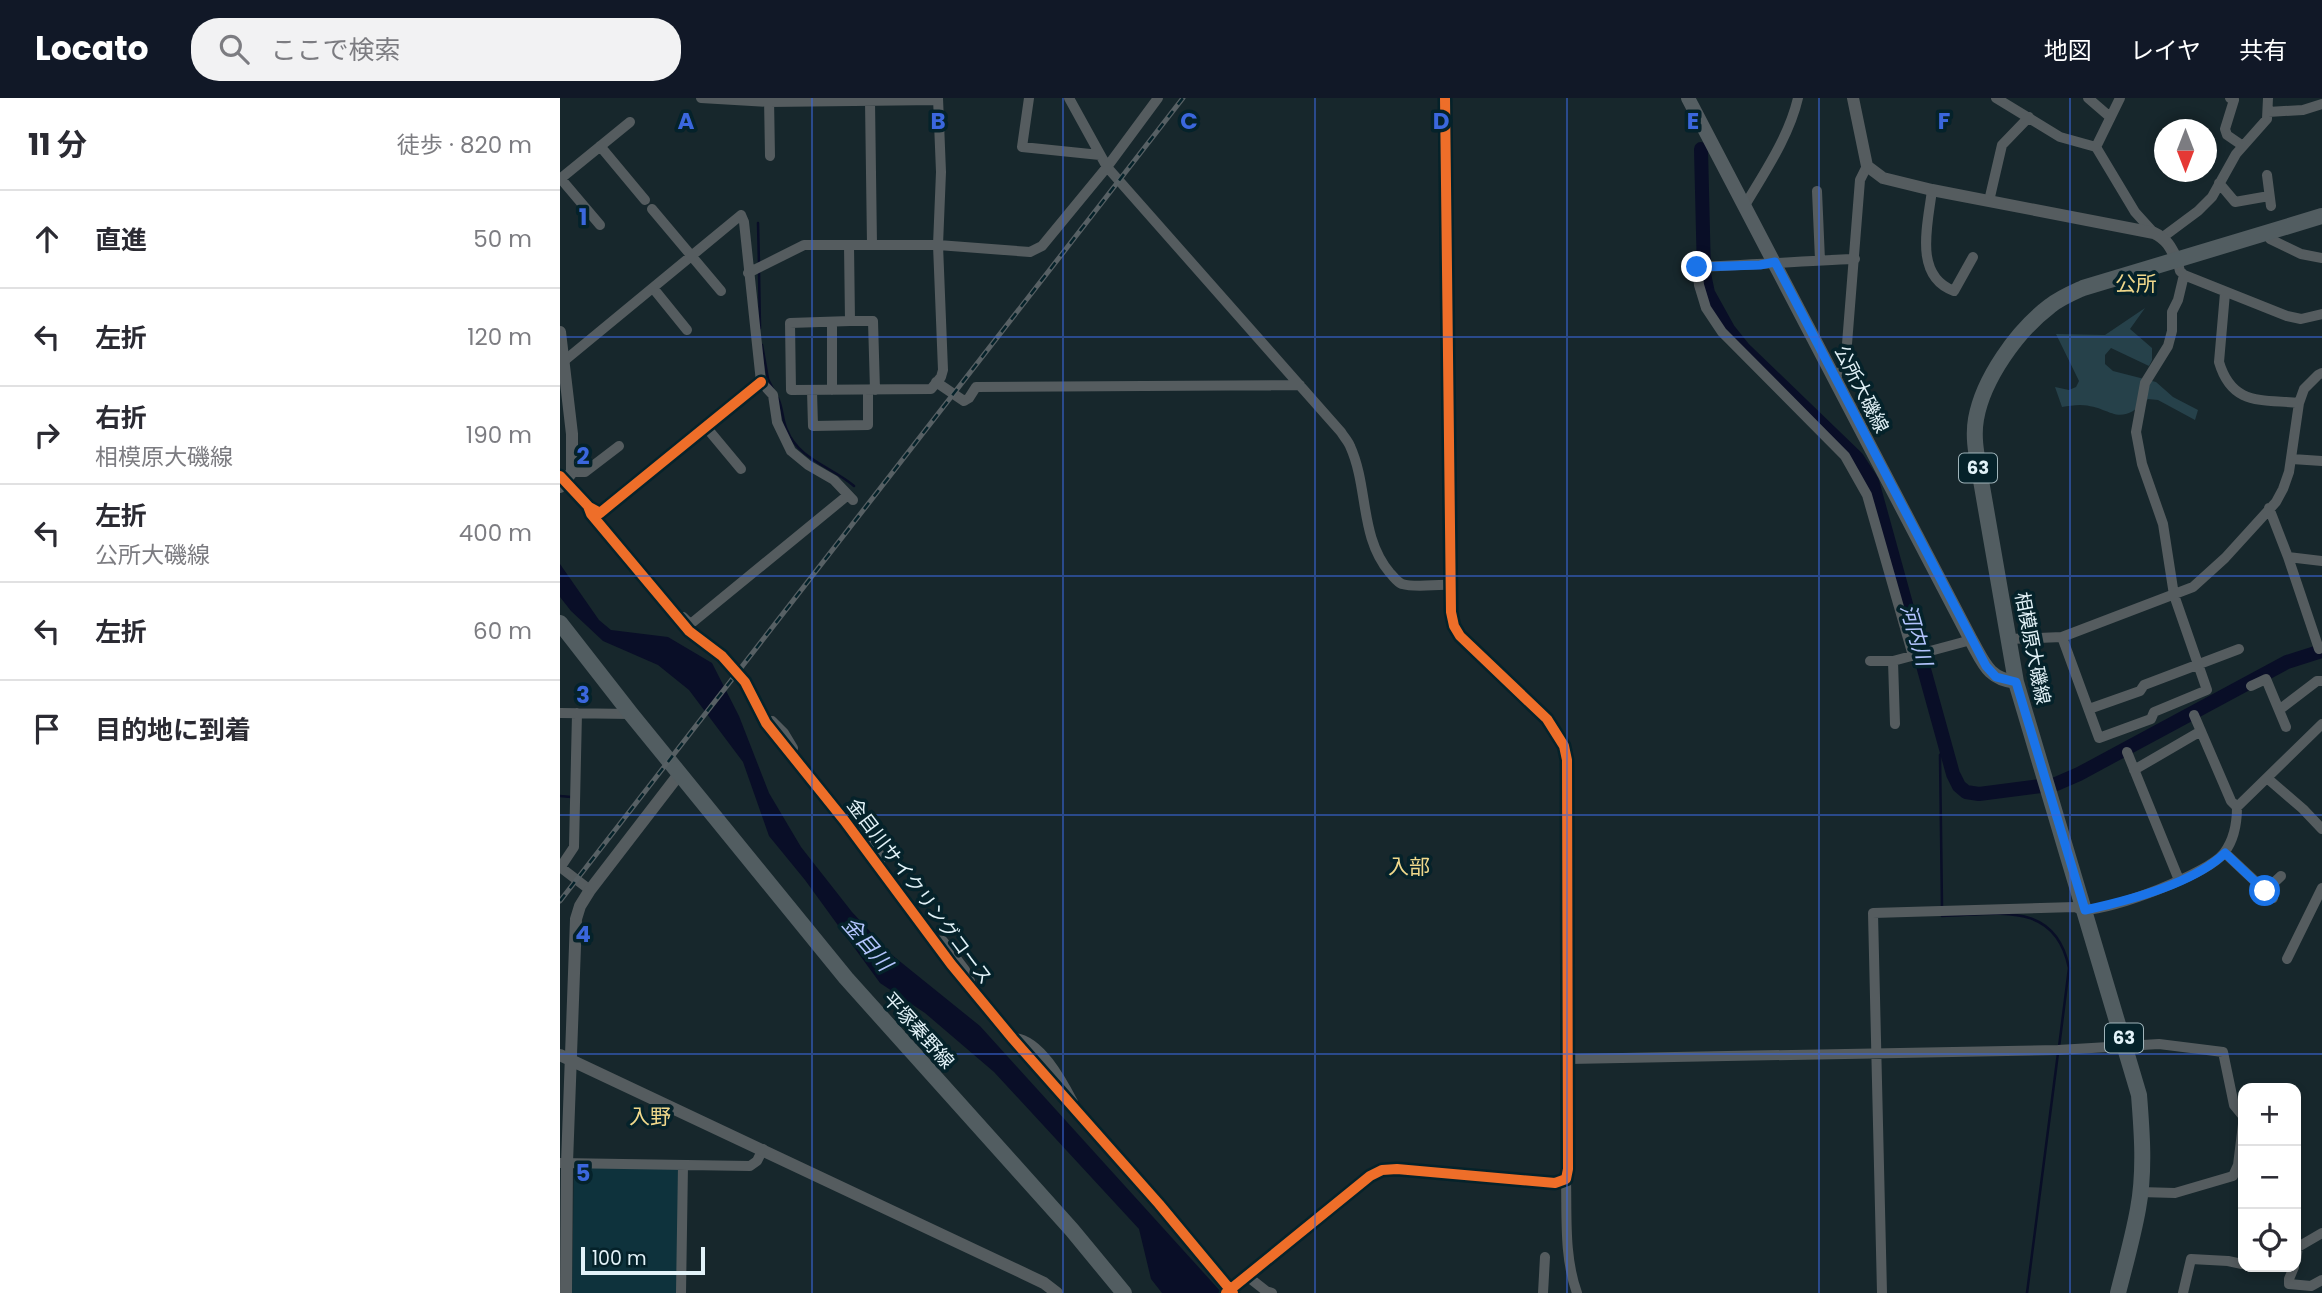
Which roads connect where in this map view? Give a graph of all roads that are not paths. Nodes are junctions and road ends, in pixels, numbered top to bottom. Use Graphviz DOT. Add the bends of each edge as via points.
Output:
graph roads {
  1 [pos="701,98"];
  2 [pos="1029,98"];
  3 [pos="1069,98"];
  4 [pos="1158,98"];
  5 [pos="1444,98"];
  6 [pos="1688,98"];
  7 [pos="1798,98"];
  8 [pos="1853,98"];
  9 [pos="1996,98"];
  10 [pos="2088,98"];
  11 [pos="2120,98"];
  12 [pos="2230,98"];
  13 [pos="2269,98"];
  14 [pos="938,99"];
  15 [pos="769,100"];
  16 [pos="870,101"];
  17 [pos="2012,102"];
  18 [pos="2322,104"];
  19 [pos="2268,112"];
  20 [pos="2029,117"];
  21 [pos="2110,117"];
  22 [pos="630,121"];
  23 [pos="600,146"];
  24 [pos="2243,146"];
  25 [pos="2096,147"];
  26 [pos="1100,155"];
  27 [pos="770,156"];
  28 [pos="1867,166"];
  29 [pos="1107,167"];
  30 [pos="2267,175"];
  31 [pos="560,179"];
  32 [pos="2219,183"];
  33 [pos="1931,190"];
  34 [pos="1817,191"];
  35 [pos="645,200"];
  36 [pos="1989,201"];
  37 [pos="1744,207"];
  38 [pos="652,209"];
  39 [pos="2322,216"];
  40 [pos="600,225"];
  41 [pos="2268,234"];
  42 [pos="2158,235"];
  43 [pos="849,245"];
  44 [pos="872,245"];
  45 [pos="938,245"];
  46 [pos="691,256"];
  47 [pos="1973,257"];
  48 [pos="2322,258"];
  49 [pos="1855,259"];
  50 [pos="1821,260"];
  51 [pos="1775,262"];
  52 [pos="2181,268"];
  53 [pos="748,273"];
  54 [pos="653,288"];
  55 [pos="721,291"];
  56 [pos="2225,293"];
  57 [pos="2322,314"];
  58 [pos="850,321"];
  59 [pos="832,322"];
  60 [pos="687,330"];
  61 [pos="560,332"];
  62 [pos="564,361"];
  63 [pos="2322,373"];
  64 [pos="1834,376"];
  65 [pos="761,382"];
  66 [pos="936,382"];
  67 [pos="1300,385"];
  68 [pos="832,390"];
  69 [pos="871,390"];
  70 [pos="812,391"];
  71 [pos="2299,402"];
  72 [pos="706,427"];
  73 [pos="619,446"];
  74 [pos="2292,459"];
  75 [pos="2322,461"];
  76 [pos="741,469"];
  77 [pos="564,480"];
  78 [pos="588,506"];
  79 [pos="2269,508"];
  80 [pos="2288,557"];
  81 [pos="2322,561"];
  82 [pos="1451,585"];
  83 [pos="2174,595"];
  84 [pos="671,608"];
  85 [pos="560,623"];
  86 [pos="2062,636"];
  87 [pos="2009,639"];
  88 [pos="1971,640"];
  89 [pos="2239,649"];
  90 [pos="2319,649"];
  91 [pos="1917,655"];
  92 [pos="1870,661"];
  93 [pos="1893,661"];
  94 [pos="2198,665"];
  95 [pos="2322,681"];
  96 [pos="2016,682"];
  97 [pos="2251,686"];
  98 [pos="2186,698"];
  99 [pos="2089,709"];
  100 [pos="2279,710"];
  101 [pos="560,713"];
  102 [pos="577,713"];
  103 [pos="631,714"];
  104 [pos="1895,724"];
  105 [pos="2322,724"];
  106 [pos="2286,727"];
  107 [pos="2201,731"];
  108 [pos="2127,752"];
  109 [pos="2134,771"];
  110 [pos="680,773"];
  111 [pos="2267,778"];
  112 [pos="2237,807"];
  113 [pos="2322,829"];
  114 [pos="2225,853"];
  115 [pos="560,867"];
  116 [pos="2281,876"];
  117 [pos="2179,880"];
  118 [pos="2322,888"];
  119 [pos="590,890"];
  120 [pos="2085,910"];
  121 [pos="2287,959"];
  122 [pos="2126,1046"];
  123 [pos="1876,1054"];
  124 [pos="565,1057"];
  125 [pos="1569,1059"];
  126 [pos="2238,1110"];
  127 [pos="763,1149"];
  128 [pos="564,1163"];
  129 [pos="683,1165"];
  130 [pos="2238,1165"];
  131 [pos="1566,1179"];
  132 [pos="2140,1192"];
  133 [pos="2322,1233"];
  134 [pos="2301,1241"];
  135 [pos="1545,1257"];
  136 [pos="2238,1263"];
  137 [pos="2292,1272"];
  138 [pos="1247,1276"];
  139 [pos="2322,1280"];
  140 [pos="1041,1288"];
  141 [pos="1230,1292"];
  142 [pos="566,1293"];
  143 [pos="681,1293"];
  144 [pos="1057,1293"];
  145 [pos="1124,1293"];
  146 [pos="1272,1293"];
  147 [pos="1543,1293"];
  148 [pos="1577,1293"];
  149 [pos="1882,1293"];
  150 [pos="2118,1293"];
  151 [pos="2183,1293"];
  1 -- 15 [label="street"];
  2 -- 26 [label="street" via="1022,147"];
  3 -- 26 [label="street"];
  4 -- 29 [label="street"];
  5 -- 82 [label="street"];
  6 -- 37 [label="main road, 公所大磯線"];
  7 -- 37 [label="street"];
  8 -- 28 [label="street"];
  9 -- 17 [label="street"];
  10 -- 21 [label="street"];
  11 -- 21 [label="street"];
  12 -- 24 [label="street" via="2234,100 2225,130"];
  13 -- 19 [label="street"];
  14 -- 16 [label="street"];
  14 -- 45 [label="street"];
  15 -- 16 [label="street"];
  15 -- 27 [label="street"];
  16 -- 44 [label="street"];
  17 -- 20 [label="street"];
  18 -- 19 [label="street"];
  19 -- 24 [label="street"];
  20 -- 25 [label="street" via="2060,137"];
  20 -- 36 [label="street" via="2002,145"];
  21 -- 25 [label="street"];
  22 -- 23 [label="street"];
  23 -- 31 [label="street"];
  23 -- 35 [label="street"];
  24 -- 32 [label="street"];
  25 -- 42 [label="street" via="2135,212"];
  26 -- 29 [label="street"];
  28 -- 33 [label="street" via="1883,178"];
  28 -- 49 [label="street" via="1860,180"];
  29 -- 45 [label="street" via="1042,246 1030,252"];
  29 -- 67 [label="street"];
  30 -- 32 [label="street" via="2270,201 2235,202"];
  31 -- 40 [label="street"];
  32 -- 42 [label="street" via="2198,211"];
  33 -- 36 [label="street"];
  33 -- 47 [label="street" via="1926,245 1930,272 1954,291"];
  34 -- 50 [label="street"];
  36 -- 42 [label="street"];
  37 -- 51 [label="main road, 公所大磯線"];
  38 -- 46 [label="street"];
  39 -- 41 [label="main road, 相模原大磯線 / 63"];
  41 -- 48 [label="street" via="2301,254"];
  41 -- 52 [label="main road, 相模原大磯線 / 63"];
  42 -- 52 [label="street"];
  43 -- 44 [label="street"];
  43 -- 53 [label="street" via="804,245"];
  43 -- 58 [label="street"];
  44 -- 45 [label="street"];
  45 -- 66 [label="street" via="943,370"];
  46 -- 53 [label="street" via="741,215"];
  46 -- 54 [label="street"];
  46 -- 55 [label="street"];
  49 -- 50 [label="street"];
  49 -- 64 [label="street" via="1845,369"];
  50 -- 51 [label="street"];
  51 -- 64 [label="main road, 公所大磯線"];
  51 -- 91 [label="street" via="1697,267 1706,308 1722,332 1856,472"];
  52 -- 56 [label="street"];
  52 -- 83 [label="street" via="2168,346 2145,383 2136,432 2163,524"];
  52 -- 87 [label="main road, 相模原大磯線 / 63" via="2083,288 2063,297 2026,328 1983,394 1975,441"];
  53 -- 65 [label="street"];
  54 -- 60 [label="street"];
  54 -- 62 [label="street"];
  56 -- 57 [label="street" via="2287,316 2301,319"];
  56 -- 71 [label="street" via="2222,373 2244,397"];
  58 -- 59 [label="street"];
  58 -- 69 [label="street" via="873,321"];
  59 -- 68 [label="street"];
  59 -- 70 [label="street" via="790,323 792,390"];
  61 -- 62 [label="street"];
  62 -- 77 [label="street" via="572,434"];
  63 -- 71 [label="street" via="2304,389"];
  64 -- 88 [label="main road, 公所大磯線"];
  65 -- 72 [label="street"];
  65 -- 84 [label="street" via="773,396 777,422 791,451 834,480 851,498 693,622"];
  66 -- 67 [label="street" via="964,401 976,387"];
  66 -- 69 [label="street" via="931,389"];
  67 -- 82 [label="street" via="1350,445 1370,536 1387,570 1404,584"];
  68 -- 69 [label="street"];
  68 -- 70 [label="street"];
  69 -- 70 [label="street" via="868,425 813,426"];
  71 -- 74 [label="street"];
  72 -- 76 [label="street"];
  72 -- 78 [label="street" via="600,513"];
  73 -- 77 [label="street" via="585,472"];
  74 -- 75 [label="street"];
  74 -- 79 [label="street" via="2283,489"];
  77 -- 78 [label="street"];
  78 -- 84 [label="street"];
  79 -- 80 [label="street"];
  79 -- 83 [label="street" via="2225,558 2193,587"];
  80 -- 81 [label="street"];
  80 -- 90 [label="street"];
  82 -- 125 [label="street" via="1451,612 1460,636 1547,719 1564,746"];
  83 -- 86 [label="street"];
  83 -- 94 [label="street"];
  84 -- 141 [label="street, 金目川サイクリングコース" via="745,682 763,716 784,733 794,758 850,829 861,830 881,856 879,869 933,940 943,942 957,959 970,978 968,985 1013,1038 1026,1040 1052,1065 1077,1112"];
  85 -- 103 [label="main road, 平塚秦野線"];
  86 -- 87 [label="street"];
  86 -- 99 [label="street"];
  87 -- 96 [label="main road, 相模原大磯線 / 63"];
  88 -- 91 [label="street"];
  88 -- 96 [label="main road, 公所大磯線" via="1996,677"];
  89 -- 94 [label="street"];
  91 -- 93 [label="street"];
  92 -- 93 [label="street"];
  93 -- 104 [label="street"];
  94 -- 98 [label="street" via="2207,690"];
  94 -- 99 [label="street"];
  95 -- 100 [label="street"];
  96 -- 120 [label="main road, 相模原大磯線 / 63"];
  97 -- 100 [label="street" via="2266,679"];
  98 -- 99 [label="street" via="2154,712 2151,719 2099,738"];
  98 -- 107 [label="street"];
  100 -- 106 [label="street"];
  101 -- 102 [label="street"];
  102 -- 103 [label="street"];
  102 -- 115 [label="street" via="574,847"];
  103 -- 110 [label="main road, 平塚秦野線"];
  105 -- 111 [label="street"];
  107 -- 109 [label="street"];
  107 -- 112 [label="street"];
  108 -- 109 [label="street"];
  109 -- 117 [label="street"];
  110 -- 119 [label="street"];
  110 -- 145 [label="main road, 平塚秦野線" via="855,988"];
  111 -- 112 [label="street"];
  111 -- 113 [label="street"];
  112 -- 114 [label="street" via="2237,824"];
  114 -- 116 [label="street" via="2269,895"];
  114 -- 117 [label="street" via="2212,865"];
  115 -- 119 [label="street"];
  117 -- 120 [label="street" via="2120,903"];
  118 -- 121 [label="street"];
  119 -- 124 [label="street" via="576,919"];
  120 -- 122 [label="main road, 相模原大磯線 / 63"];
  120 -- 123 [label="street" via="1872,913"];
  122 -- 123 [label="street"];
  122 -- 126 [label="street" via="2159,1044 2223,1052"];
  122 -- 132 [label="main road, 相模原大磯線 / 63" via="2139,1095"];
  123 -- 125 [label="street"];
  123 -- 149 [label="street"];
  124 -- 127 [label="street"];
  124 -- 128 [label="street"];
  125 -- 131 [label="street"];
  127 -- 129 [label="street" via="750,1166"];
  127 -- 140 [label="street"];
  128 -- 129 [label="street"];
  128 -- 142 [label="street"];
  129 -- 143 [label="street"];
  130 -- 132 [label="street" via="2233,1176 2175,1193"];
  131 -- 138 [label="street" via="1555,1183 1382,1170"];
  131 -- 148 [label="street" via="1568,1259"];
  132 -- 150 [label="main road, 相模原大磯線 / 63"];
  133 -- 134 [label="street"];
  135 -- 147 [label="street"];
  136 -- 151 [label="street" via="2191,1259"];
  137 -- 139 [label="street" via="2289,1284 2311,1286"];
  138 -- 141 [label="street"];
  138 -- 146 [label="street"];
  140 -- 144 [label="street"];
}
